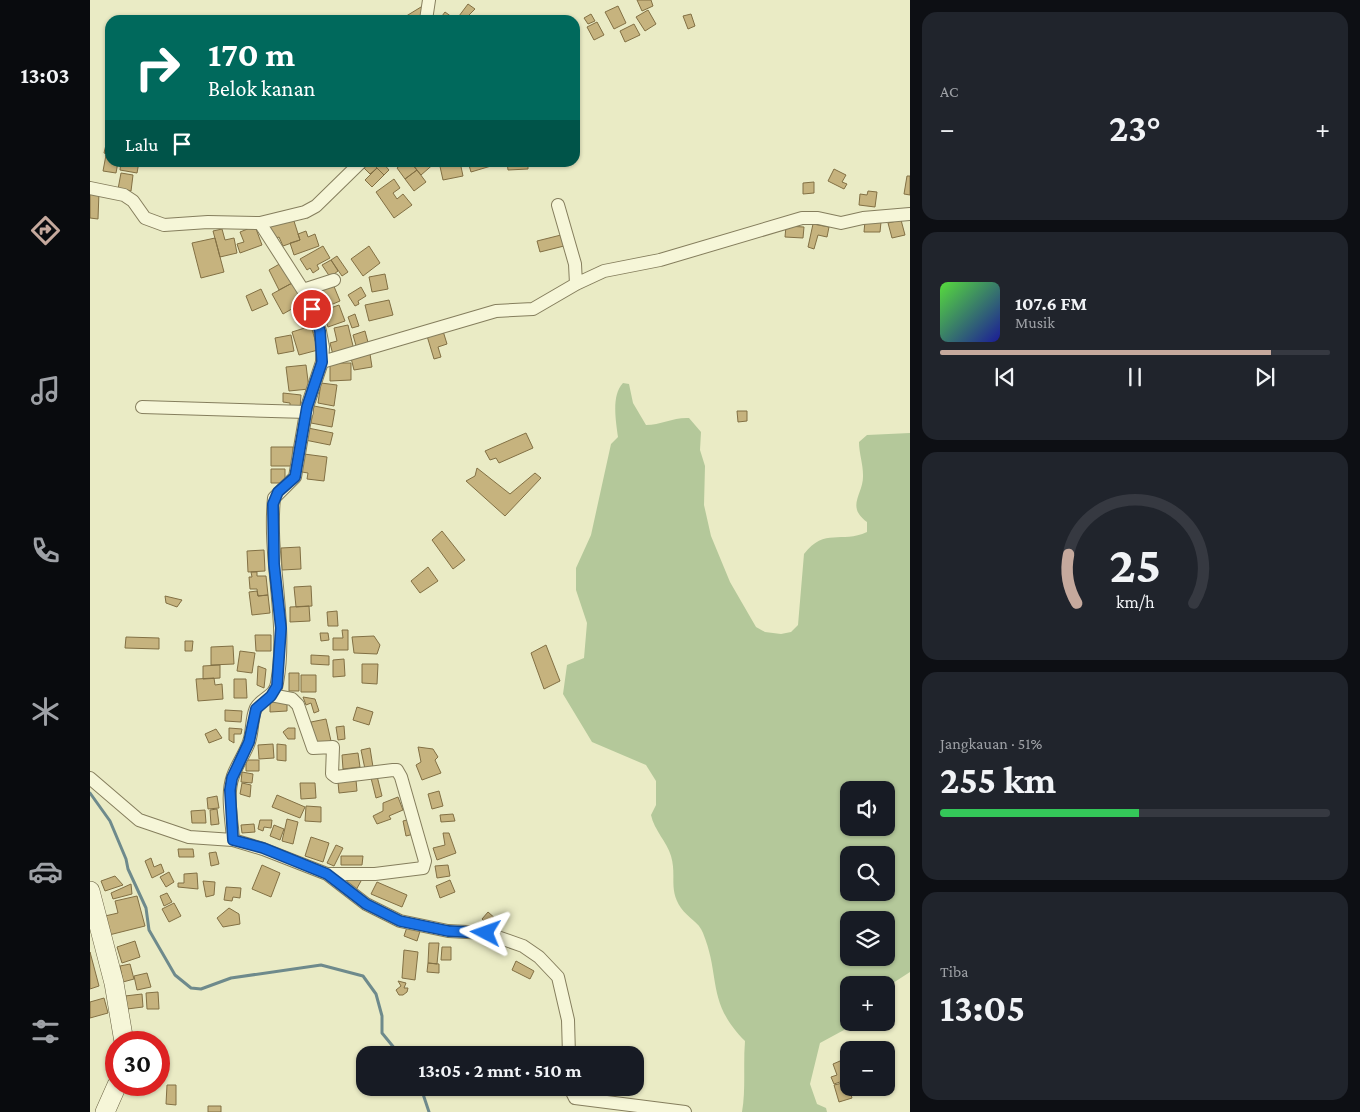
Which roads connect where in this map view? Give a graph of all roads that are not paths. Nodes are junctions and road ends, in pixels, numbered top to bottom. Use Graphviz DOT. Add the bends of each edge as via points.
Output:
graph roads {
  1 [pos="430,0"];
  2 [pos="427,15"];
  3 [pos="356,167"];
  4 [pos="90,188"];
  5 [pos="558,205"];
  6 [pos="910,214"];
  7 [pos="260,224"];
  8 [pos="334,280"];
  9 [pos="576,284"];
  10 [pos="304,290"];
  11 [pos="322,362"];
  12 [pos="142,407"];
  13 [pos="306,412"];
  14 [pos="271,696"];
  15 [pos="90,778"];
  16 [pos="233,840"];
  17 [pos="327,874"];
  18 [pos="90,891"];
  19 [pos="122,1031"];
  20 [pos="569,1046"];
  21 [pos="112,1096"];
  22 [pos="574,1096"];
  23 [pos="105,1112"];
  24 [pos="685,1112"];
  1 -- 2 [label="street"];
  3 -- 7 [label="street" via="310,209"];
  4 -- 7 [label="street" via="124,195 133,201 145,218 164,225 208,222"];
  5 -- 9 [label="street" via="575,264"];
  6 -- 9 [label="street" via="841,223 802,218 660,260 604,271"];
  7 -- 10 [label="street"];
  8 -- 10 [label="street"];
  9 -- 11 [label="street" via="533,309 496,311"];
  10 -- 11 [label="street" via="320,331"];
  11 -- 13 [label="street"];
  12 -- 13 [label="street"];
  13 -- 14 [label="street" via="295,477 274,498 274,564 281,628 277,686"];
  14 -- 16 [label="street" via="256,709 249,742 232,778"];
  14 -- 17 [label="street" via="292,699 298,705 313,748 332,747 332,774 336,778 392,770 397,770 401,776 425,861 423,868 375,874"];
  15 -- 16 [label="street" via="140,820 189,837"];
  16 -- 17 [label="street" via="263,848"];
  17 -- 20 [label="street" via="366,904 400,921 448,931 495,935 523,946 539,957 558,977 562,987"];
  18 -- 19 [label="street" via="114,983"];
  21 -- 23 [label="street"];
  22 -- 24 [label="street"];
}
